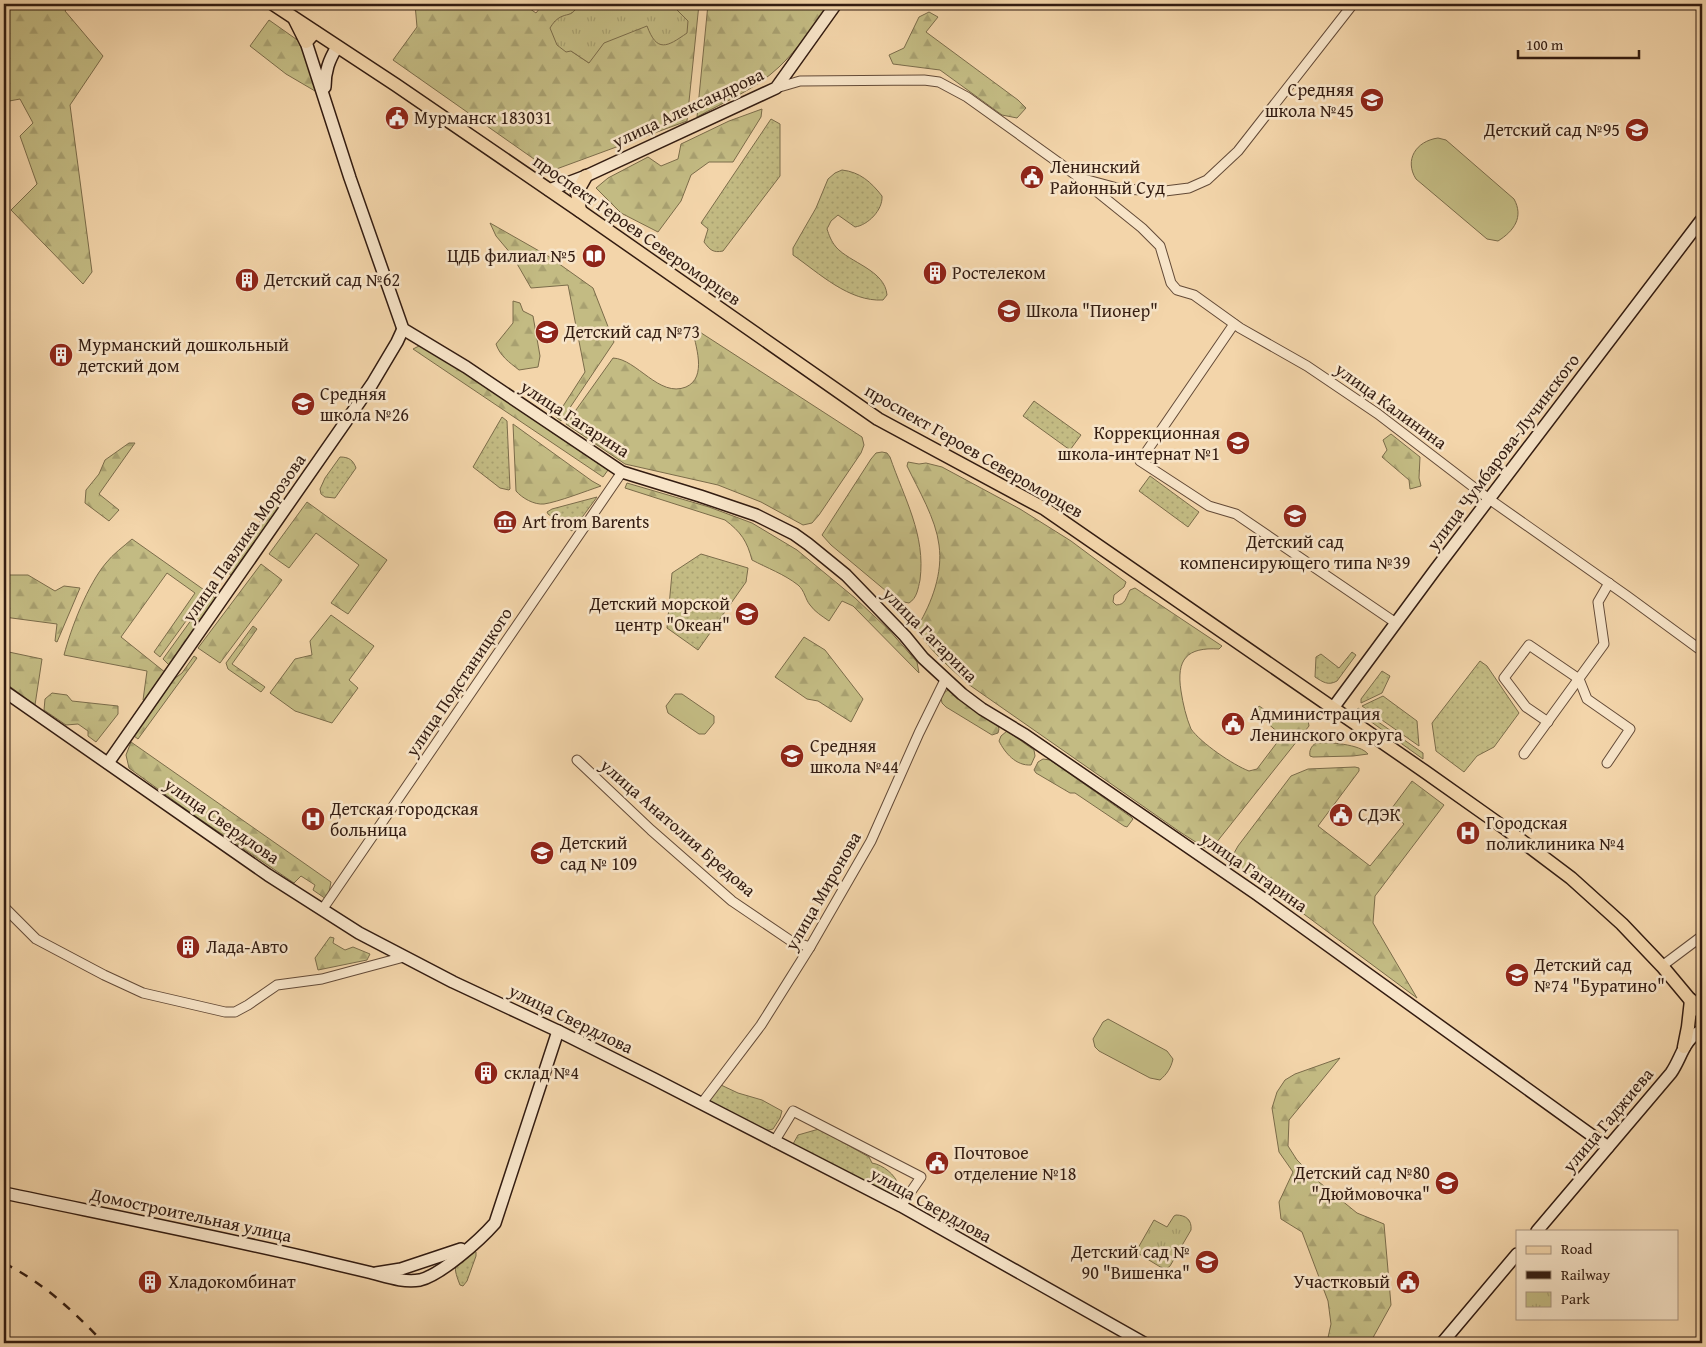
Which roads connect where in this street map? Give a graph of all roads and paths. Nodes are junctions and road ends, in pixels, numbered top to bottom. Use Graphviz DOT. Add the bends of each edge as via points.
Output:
graph roads {
  1 [pos="274,4"];
  2 [pos="836,4"];
  3 [pos="1354,4"];
  4 [pos="293,17"];
  5 [pos="315,32"];
  6 [pos="306,42"];
  7 [pos="337,47"];
  8 [pos="776,88"];
  9 [pos="325,102"];
  10 [pos="586,176"];
  11 [pos="1080,178"];
  12 [pos="549,190"];
  13 [pos="580,211"];
  14 [pos="1702,219"];
  15 [pos="1234,324"];
  16 [pos="402,329"];
  17 [pos="622,472"];
  18 [pos="1489,499"];
  19 [pos="1609,583"];
  20 [pos="1396,623"];
  21 [pos="1702,651"];
  22 [pos="1578,679"];
  23 [pos="945,680"];
  24 [pos="4,691"];
  25 [pos="1333,708"];
  26 [pos="1548,722"];
  27 [pos="1524,754"];
  28 [pos="576,760"];
  29 [pos="108,763"];
  30 [pos="1607,763"];
  31 [pos="4,907"];
  32 [pos="322,910"];
  33 [pos="1702,936"];
  34 [pos="810,947"];
  35 [pos="404,957"];
  36 [pos="1662,966"];
  37 [pos="1691,1000"];
  38 [pos="1702,1014"];
  39 [pos="558,1030"];
  40 [pos="1702,1030"];
  41 [pos="1684,1047"];
  42 [pos="702,1102"];
  43 [pos="774,1142"];
  44 [pos="1608,1147"];
  45 [pos="4,1192"];
  46 [pos="901,1206"];
  47 [pos="1538,1230"];
  48 [pos="1516,1255"];
  49 [pos="1144,1343"];
  50 [pos="1442,1343"];
  1 -- 4 [label="main road, проспект Героев Североморцев"];
  2 -- 8 [label="street, улица Александрова"];
  3 -- 11 [label="street" via="1248,138 1207,180 1189,188 1165,191 1121,189"];
  4 -- 5 [label="main road, проспект Героев Североморцев"];
  4 -- 6 [label="main road"];
  5 -- 6 [label="main road"];
  5 -- 7 [label="main road, проспект Героев Североморцев"];
  6 -- 9 [label="street"];
  7 -- 9 [label="street" via="325,75"];
  7 -- 12 [label="main road, проспект Героев Североморцев"];
  8 -- 10 [label="street, улица Александрова"];
  8 -- 11 [label="street" via="800,81 939,82 967,97"];
  9 -- 16 [label="street"];
  10 -- 12 [label="street, улица Александрова"];
  10 -- 13 [label="main road" via="576,192"];
  11 -- 15 [label="street, улица Калинина" via="1160,246 1167,273 1177,290 1194,295"];
  12 -- 13 [label="main road, проспект Героев Североморцев"];
  13 -- 25 [label="main road, проспект Героев Североморцев" via="878,418 1045,509"];
  14 -- 18 [label="street, улица Чумбарова-Лучинского"];
  15 -- 18 [label="street, улица Калинина" via="1307,366 1378,414"];
  15 -- 20 [label="street" via="1140,461 1209,506 1236,514"];
  16 -- 17 [label="street, улица Гагарина"];
  16 -- 29 [label="street, улица Павлика Морозова" via="372,384"];
  17 -- 23 [label="street, улица Гагарина" via="756,515 801,539 846,575"];
  17 -- 32 [label="street, улица Подстаницкого"];
  18 -- 19 [label="street, улица Калинина"];
  18 -- 20 [label="street, улица Чумбарова-Лучинского"];
  19 -- 21 [label="street, улица Калинина"];
  19 -- 22 [label="street" via="1598,602 1604,644"];
  20 -- 25 [label="street, улица Чумбарова-Лучинского"];
  22 -- 26 [label="street"];
  22 -- 26 [label="street" via="1529,645 1504,678 1526,707"];
  22 -- 30 [label="street" via="1587,698 1630,729"];
  23 -- 34 [label="street, улица Миронова" via="871,840"];
  23 -- 44 [label="street, улица Гагарина" via="982,709 1258,895"];
  24 -- 29 [label="street, улица Свердлова"];
  25 -- 36 [label="main road, проспект Героев Североморцев" via="1571,878"];
  26 -- 27 [label="street"];
  28 -- 34 [label="street, улица Анатолия Бредова" via="732,901 791,941"];
  29 -- 32 [label="street, улица Свердлова"];
  31 -- 35 [label="street" via="36,939 104,975 142,993 225,1012 234,1012 248,1005 277,985 322,979"];
  32 -- 35 [label="street, улица Свердлова"];
  33 -- 36 [label="street"];
  34 -- 42 [label="street, улица Миронова" via="761,1025"];
  35 -- 39 [label="street, улица Свердлова"];
  36 -- 37 [label="main road, проспект Героев Североморцев"];
  37 -- 38 [label="main road, проспект Героев Североморцев"];
  37 -- 41 [label="main road"];
  39 -- 42 [label="street, улица Свердлова"];
  39 -- 45 [label="street, Домостроительная улица" via="495,1223 470,1246 401,1269 372,1273"];
  40 -- 41 [label="street, улица Гаджиева"];
  41 -- 44 [label="street, улица Гаджиева" via="1671,1073"];
  42 -- 43 [label="street, улица Свердлова"];
  43 -- 46 [label="street, улица Свердлова"];
  43 -- 46 [label="street" via="792,1110 921,1178"];
  44 -- 47 [label="street, улица Гаджиева"];
  46 -- 49 [label="street, улица Свердлова"];
  48 -- 50 [label="street"];
}
